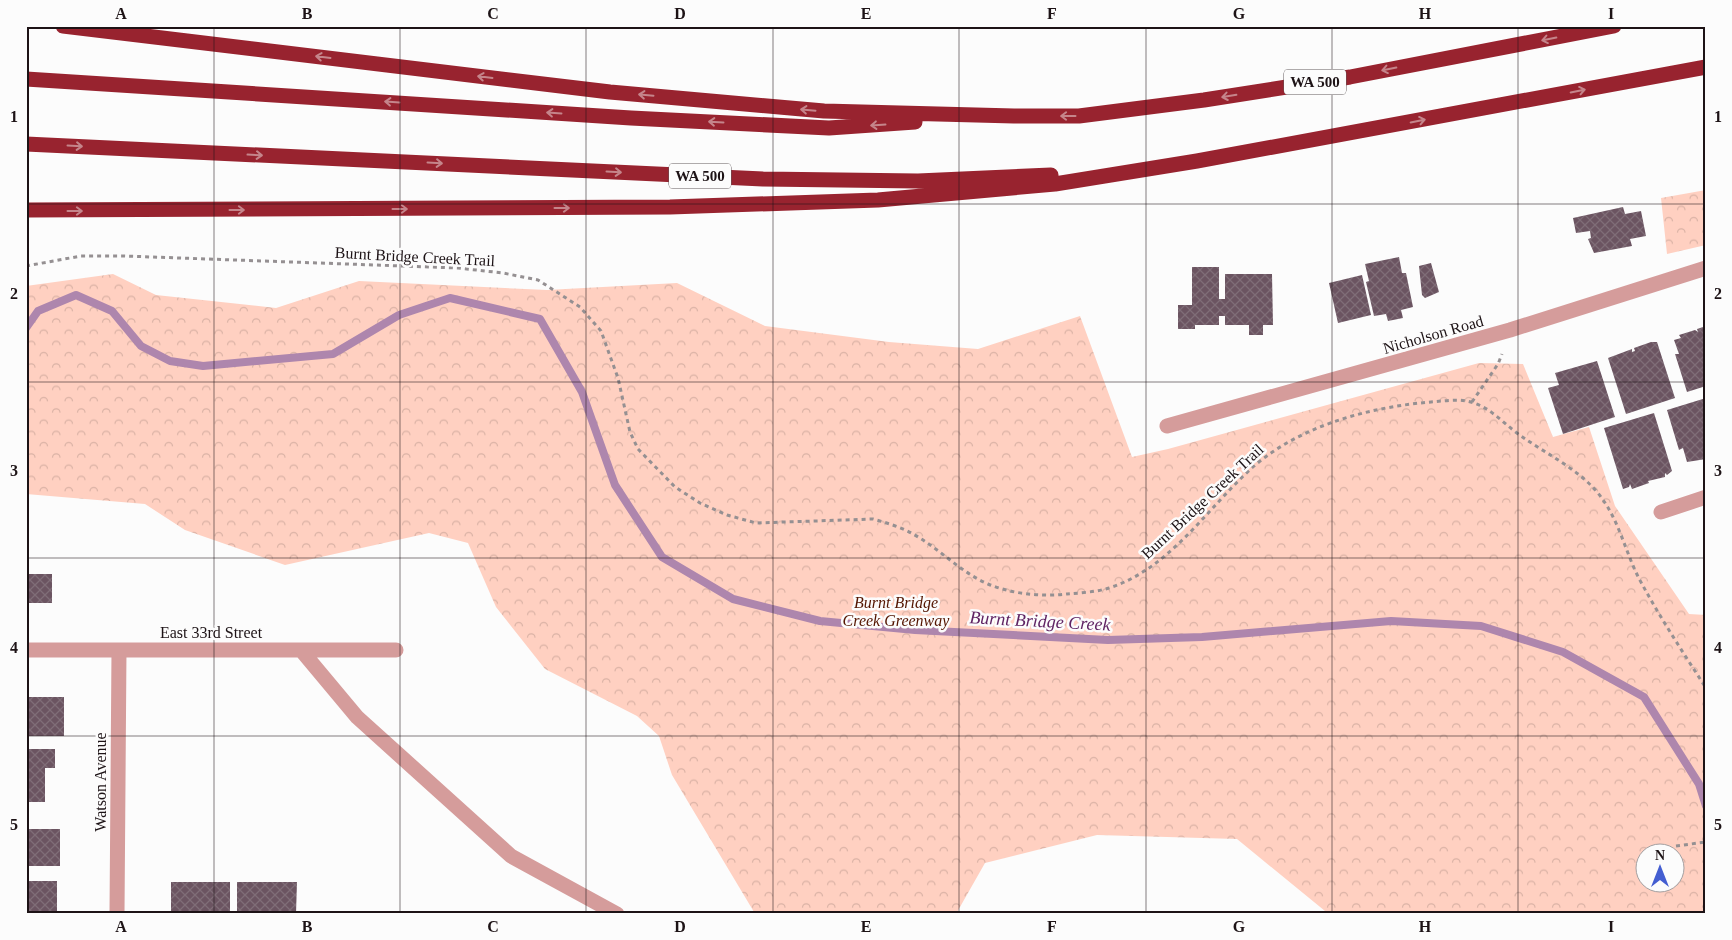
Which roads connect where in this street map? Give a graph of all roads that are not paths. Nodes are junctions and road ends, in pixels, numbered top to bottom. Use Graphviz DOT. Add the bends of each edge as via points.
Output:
graph roads {
  1 [pos="62,26"];
  2 [pos="1614,26"];
  3 [pos="1706,66"];
  4 [pos="26,79"];
  5 [pos="1014,116"];
  6 [pos="1370,130"];
  7 [pos="26,144"];
  8 [pos="26,210"];
  9 [pos="1706,268"];
  10 [pos="1167,426"];
  11 [pos="1706,497"];
  12 [pos="1661,512"];
  13 [pos="26,650"];
  14 [pos="119,650"];
  15 [pos="301,650"];
  16 [pos="396,650"];
  17 [pos="117,914"];
  18 [pos="617,914"];
  5 -- 1 [label="highway, one-way" via="824,111 610,92"];
  2 -- 5 [label="highway, WA 500, one-way" via="1350,77 1204,100 1079,116"];
  6 -- 3 [label="highway, WA 500, one-way"];
  5 -- 4 [label="highway, WA 500, one-way" via="829,128"];
  7 -- 6 [label="highway, WA 500, one-way" via="763,179 918,181 1054,175"];
  8 -- 6 [label="highway, one-way" via="670,207 878,200 1055,184"];
  9 -- 10 [label="street, Nicholson Road" via="1510,330"];
  11 -- 12 [label="street"];
  13 -- 14 [label="street, East 33rd Street"];
  14 -- 15 [label="street, East 33rd Street"];
  14 -- 17 [label="street, Watson Avenue"];
  15 -- 16 [label="street, East 33rd Street"];
  15 -- 18 [label="street" via="357,716 511,856"];
}
